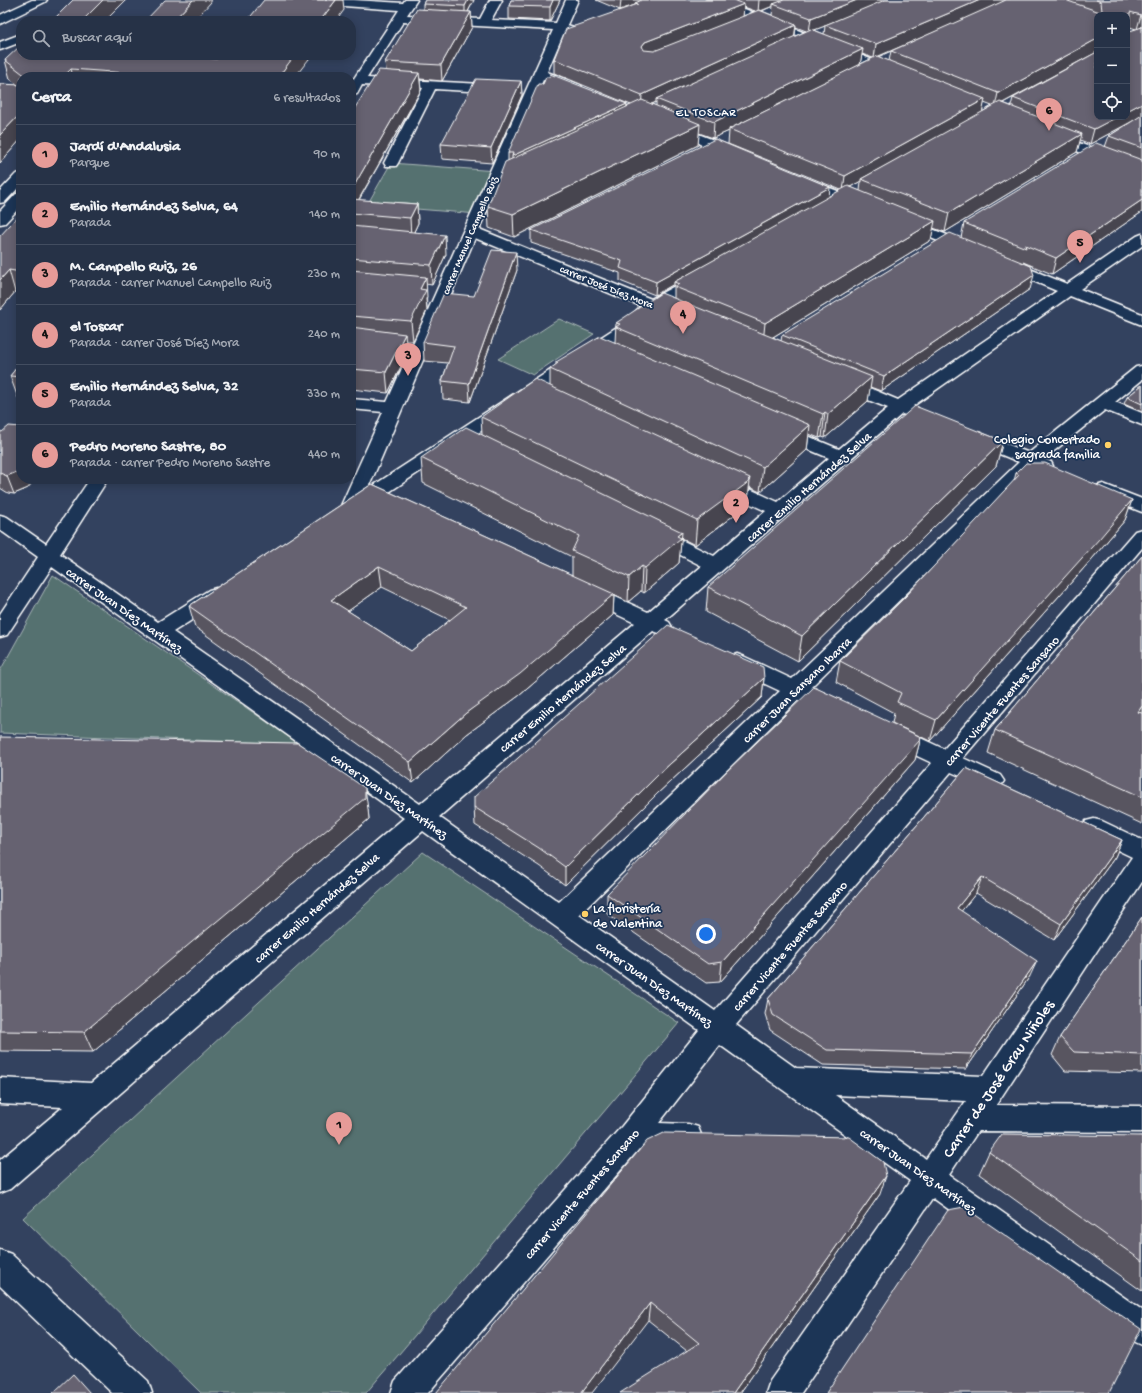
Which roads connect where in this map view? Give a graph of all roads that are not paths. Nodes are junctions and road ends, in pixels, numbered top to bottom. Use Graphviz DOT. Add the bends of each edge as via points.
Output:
graph roads {
  1 [pos="41,0"];
  2 [pos="302,0"];
  3 [pos="496,0"];
  4 [pos="572,0"];
  5 [pos="712,0"];
  6 [pos="409,3"];
  7 [pos="770,13"];
  8 [pos="400,18"];
  9 [pos="756,18"];
  10 [pos="0,20"];
  11 [pos="484,22"];
  12 [pos="742,23"];
  13 [pos="560,27"];
  14 [pos="823,33"];
  15 [pos="808,39"];
  16 [pos="16,40"];
  17 [pos="554,40"];
  18 [pos="794,45"];
  19 [pos="0,46"];
  20 [pos="888,59"];
  21 [pos="874,65"];
  22 [pos="860,72"];
  23 [pos="540,74"];
  24 [pos="903,76"];
  25 [pos="358,81"];
  26 [pos="356,84"];
  27 [pos="431,85"];
  28 [pos="531,91"];
  29 [pos="590,94"];
  30 [pos="656,121"];
  31 [pos="1041,132"];
  32 [pos="728,138"];
  33 [pos="714,145"];
  34 [pos="1098,148"];
  35 [pos="699,152"];
  36 [pos="750,160"];
  37 [pos="1078,160"];
  38 [pos="391,163"];
  39 [pos="1142,172"];
  40 [pos="786,174"];
  41 [pos="506,178"];
  42 [pos="491,184"];
  43 [pos="16,189"];
  44 [pos="858,190"];
  45 [pos="844,198"];
  46 [pos="16,202"];
  47 [pos="830,206"];
  48 [pos="7,210"];
  49 [pos="873,210"];
  50 [pos="888,216"];
  51 [pos="471,231"];
  52 [pos="960,232"];
  53 [pos="1142,238"];
  54 [pos="523,239"];
  55 [pos="947,240"];
  56 [pos="509,246"];
  57 [pos="933,248"];
  58 [pos="714,271"];
  59 [pos="1070,290"];
  60 [pos="652,305"];
  61 [pos="681,317"];
  62 [pos="1142,320"];
  63 [pos="1142,371"];
  64 [pos="828,377"];
  65 [pos="1103,403"];
  66 [pos="356,404"];
  67 [pos="900,407"];
  68 [pos="394,408"];
  69 [pos="929,419"];
  70 [pos="1142,420"];
  71 [pos="769,426"];
  72 [pos="958,431"];
  73 [pos="459,438"];
  74 [pos="480,449"];
  75 [pos="842,457"];
  76 [pos="1031,461"];
  77 [pos="366,471"];
  78 [pos="1061,473"];
  79 [pos="708,476"];
  80 [pos="96,484"];
  81 [pos="1090,485"];
  82 [pos="386,494"];
  83 [pos="1142,506"];
  84 [pos="780,510"];
  85 [pos="0,521"];
  86 [pos="638,526"];
  87 [pos="1142,535"];
  88 [pos="49,555"];
  89 [pos="716,565"];
  90 [pos="570,585"];
  91 [pos="231,586"];
  92 [pos="650,622"];
  93 [pos="0,630"];
  94 [pos="158,632"];
  95 [pos="678,635"];
  96 [pos="720,654"];
  97 [pos="796,689"];
  98 [pos="851,715"];
  99 [pos="872,725"];
  100 [pos="948,760"];
  101 [pos="1013,790"];
  102 [pos="421,817"];
  103 [pos="1077,821"];
  104 [pos="1142,851"];
  105 [pos="1142,862"];
  106 [pos="561,916"];
  107 [pos="718,1027"];
  108 [pos="792,1080"];
  109 [pos="990,1089"];
  110 [pos="0,1091"];
  111 [pos="96,1096"];
  112 [pos="971,1118"];
  113 [pos="1142,1120"];
  114 [pos="632,1135"];
  115 [pos="712,1137"];
  116 [pos="831,1141"];
  117 [pos="879,1142"];
  118 [pos="929,1177"];
  119 [pos="0,1179"];
  120 [pos="0,1265"];
  121 [pos="1142,1329"];
  122 [pos="136,1393"];
  123 [pos="407,1393"];
  124 [pos="782,1393"];
  1 -- 10 [label="street" via="30,11"];
  2 -- 6 [label="street"];
  3 -- 11 [label="street"];
  4 -- 13 [label="street, carrer Manuel Campello Ruiz"];
  5 -- 9 [label="street"];
  6 -- 8 [label="street"];
  7 -- 9 [label="street"];
  8 -- 11 [label="street"];
  8 -- 25 [label="street"];
  9 -- 12 [label="street"];
  9 -- 15 [label="street"];
  11 -- 13 [label="street"];
  13 -- 17 [label="street, carrer Manuel Campello Ruiz"];
  13 -- 17 [label="street" via="580,31"];
  14 -- 15 [label="street"];
  15 -- 18 [label="street"];
  15 -- 21 [label="street"];
  16 -- 19 [label="street"];
  17 -- 23 [label="street, carrer Manuel Campello Ruiz"];
  20 -- 21 [label="street"];
  21 -- 22 [label="street"];
  21 -- 24 [label="street"];
  23 -- 28 [label="street, carrer Manuel Campello Ruiz"];
  23 -- 29 [label="street"];
  25 -- 26 [label="street"];
  25 -- 27 [label="street"];
  27 -- 28 [label="street"];
  27 -- 38 [label="street"];
  28 -- 42 [label="street, carrer Manuel Campello Ruiz"];
  30 -- 33 [label="street"];
  31 -- 34 [label="street"];
  32 -- 33 [label="street"];
  33 -- 35 [label="street"];
  33 -- 36 [label="street"];
  34 -- 37 [label="street"];
  34 -- 39 [label="street"];
  40 -- 45 [label="street"];
  41 -- 42 [label="street"];
  42 -- 51 [label="street, carrer Manuel Campello Ruiz"];
  43 -- 48 [label="street"];
  44 -- 45 [label="street"];
  45 -- 47 [label="street"];
  45 -- 49 [label="street"];
  46 -- 48 [label="street"];
  50 -- 55 [label="street"];
  51 -- 56 [label="street, carrer José Díez Mora"];
  51 -- 68 [label="street, carrer Manuel Campello Ruiz" via="456,247 412,348"];
  52 -- 55 [label="street"];
  53 -- 59 [label="street, carrer Emilio Hernández Selva"];
  54 -- 56 [label="street"];
  55 -- 57 [label="street"];
  55 -- 59 [label="street"];
  56 -- 60 [label="street, carrer José Díez Mora"];
  58 -- 60 [label="street"];
  59 -- 62 [label="street"];
  59 -- 67 [label="street, carrer Emilio Hernández Selva"];
  60 -- 61 [label="street, carrer José Díez Mora"];
  60 -- 73 [label="street" via="601,352 537,395"];
  63 -- 65 [label="street, carrer Juan Sansano Ibarra"];
  64 -- 67 [label="street"];
  65 -- 70 [label="street"];
  65 -- 76 [label="street, carrer Juan Sansano Ibarra"];
  66 -- 68 [label="street"];
  67 -- 69 [label="street"];
  67 -- 75 [label="street, carrer Emilio Hernández Selva"];
  68 -- 77 [label="street, carrer Manuel Campello Ruiz"];
  71 -- 75 [label="street"];
  72 -- 76 [label="street"];
  73 -- 74 [label="street"];
  73 -- 82 [label="street"];
  75 -- 84 [label="street, carrer Emilio Hernández Selva"];
  76 -- 78 [label="street"];
  76 -- 97 [label="street, carrer Juan Sansano Ibarra"];
  77 -- 82 [label="street" via="370,480 378,484"];
  77 -- 82 [label="street, carrer Manuel Campello Ruiz" via="343,514"];
  79 -- 84 [label="street"];
  80 -- 88 [label="street"];
  81 -- 83 [label="street"];
  84 -- 89 [label="street, carrer Emilio Hernández Selva"];
  85 -- 88 [label="street, carrer Juan Díez Martínez"];
  86 -- 89 [label="street"];
  87 -- 100 [label="street, carrer Vicente Fuentes Sansano"];
  88 -- 93 [label="street"];
  88 -- 94 [label="street, carrer Juan Díez Martínez"];
  89 -- 92 [label="street, carrer Emilio Hernández Selva"];
  90 -- 92 [label="street"];
  91 -- 94 [label="street"];
  92 -- 95 [label="street"];
  92 -- 102 [label="street, carrer Emilio Hernández Selva"];
  94 -- 102 [label="street, carrer Juan Díez Martínez"];
  96 -- 97 [label="street"];
  97 -- 98 [label="street"];
  97 -- 106 [label="street, carrer Juan Sansano Ibarra"];
  99 -- 100 [label="street"];
  100 -- 101 [label="street"];
  100 -- 107 [label="street, carrer Vicente Fuentes Sansano"];
  102 -- 106 [label="street, carrer Juan Díez Martínez"];
  102 -- 111 [label="street, carrer Emilio Hernández Selva"];
  103 -- 104 [label="street"];
  105 -- 109 [label="street, Carrer de José Grau Niñoles"];
  106 -- 107 [label="street, carrer Juan Díez Martínez"];
  107 -- 108 [label="street, carrer Juan Díez Martínez"];
  107 -- 114 [label="street, carrer Vicente Fuentes Sansano"];
  108 -- 109 [label="street"];
  108 -- 117 [label="street, carrer Juan Díez Martínez"];
  109 -- 112 [label="street, Carrer de José Grau Niñoles"];
  110 -- 111 [label="street"];
  111 -- 119 [label="street, carrer Emilio Hernández Selva"];
  112 -- 113 [label="street"];
  112 -- 118 [label="street, Carrer de José Grau Niñoles"];
  114 -- 115 [label="street"];
  114 -- 123 [label="street, carrer Vicente Fuentes Sansano"];
  116 -- 117 [label="street"];
  117 -- 118 [label="street, carrer Juan Díez Martínez"];
  118 -- 121 [label="street, carrer Juan Díez Martínez"];
  118 -- 124 [label="street, Carrer de José Grau Niñoles"];
  120 -- 122 [label="street"];
}
